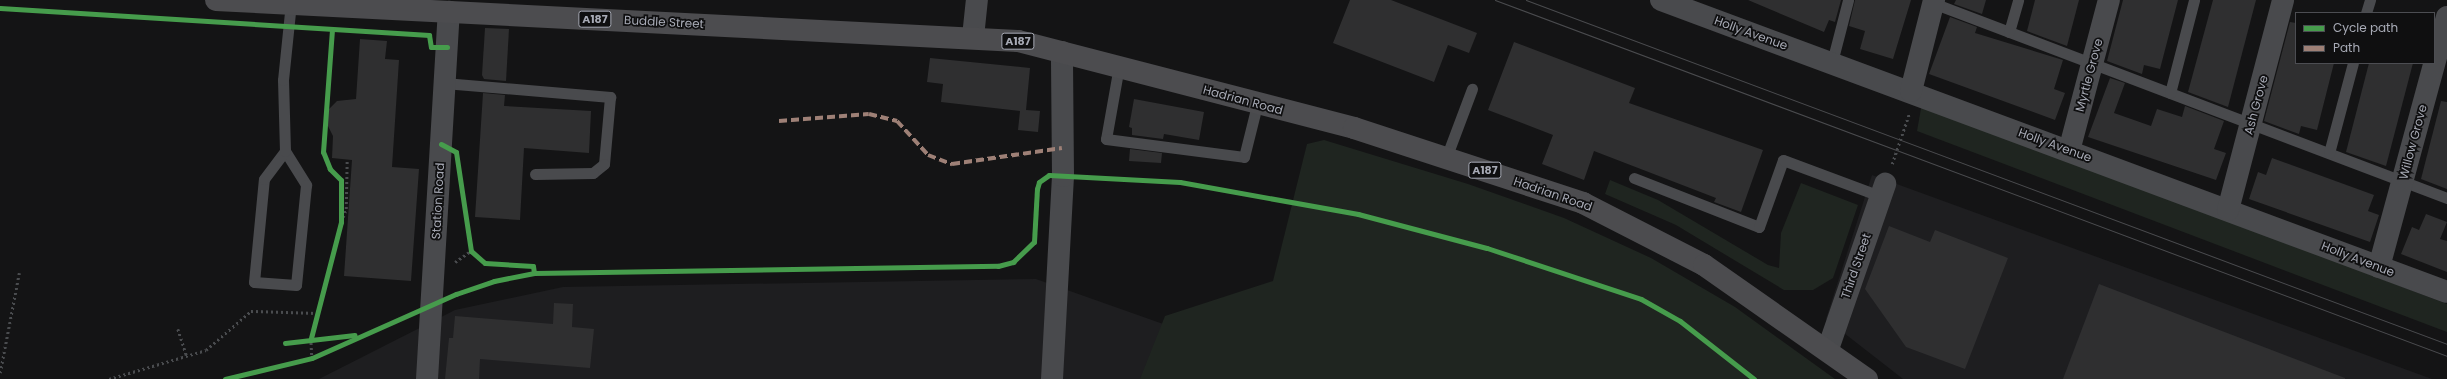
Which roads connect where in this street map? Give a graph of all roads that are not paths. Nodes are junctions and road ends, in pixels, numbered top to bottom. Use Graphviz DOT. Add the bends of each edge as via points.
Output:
graph roads {
  1 [pos="216,0"];
  2 [pos="977,0"];
  3 [pos="1664,0"];
  4 [pos="1848,0"];
  5 [pos="2018,0"];
  6 [pos="2109,0"];
  7 [pos="2194,0"];
  8 [pos="2283,0"];
  9 [pos="2370,0"];
  10 [pos="1933,2"];
  11 [pos="291,3"];
  12 [pos="363,4"];
  13 [pos="450,6"];
  14 [pos="2366,12"];
  15 [pos="2447,17"];
  16 [pos="2009,32"];
  17 [pos="973,37"];
  18 [pos="1062,52"];
  19 [pos="1832,62"];
  20 [pos="2435,62"];
  21 [pos="2092,64"];
  22 [pos="2353,64"];
  23 [pos="2434,64"];
  24 [pos="1119,66"];
  25 [pos="444,83"];
  26 [pos="1472,89"];
  27 [pos="1911,91"];
  28 [pos="2170,93"];
  29 [pos="1257,105"];
  30 [pos="2251,124"];
  31 [pos="285,151"];
  32 [pos="2069,151"];
  33 [pos="2329,153"];
  34 [pos="1446,158"];
  35 [pos="535,174"];
  36 [pos="1634,178"];
  37 [pos="2403,181"];
  38 [pos="1883,190"];
  39 [pos="2447,198"];
  40 [pos="2228,210"];
  41 [pos="2380,267"];
  42 [pos="2447,292"];
  43 [pos="1828,349"];
  44 [pos="427,379"];
  45 [pos="1052,379"];
  46 [pos="1867,379"];
  1 -- 11 [label="main road, Buddle Street / A187"];
  2 -- 17 [label="street"];
  3 -- 19 [label="street, Holly Avenue"];
  4 -- 19 [label="lane"];
  5 -- 16 [label="lane"];
  6 -- 21 [label="street, Myrtle Grove"];
  7 -- 28 [label="lane"];
  8 -- 30 [label="street, Ash Grove"];
  9 -- 14 [label="lane"];
  10 -- 16 [label="lane"];
  10 -- 27 [label="street"];
  11 -- 12 [label="main road, Buddle Street / A187"];
  11 -- 31 [label="lane" via="283,80"];
  12 -- 13 [label="main road, Buddle Street / A187"];
  13 -- 17 [label="main road, Buddle Street / A187"];
  13 -- 25 [label="street, Station Road"];
  15 -- 20 [label="street, Willow Grove"];
  16 -- 21 [label="lane"];
  17 -- 18 [label="main road, Buddle Street / A187" via="1018,41"];
  18 -- 24 [label="main road, Hadrian Road / A187"];
  18 -- 45 [label="street" via="1063,176"];
  19 -- 27 [label="street, Holly Avenue"];
  21 -- 28 [label="lane"];
  21 -- 32 [label="street, Myrtle Grove"];
  22 -- 33 [label="lane"];
  23 -- 37 [label="street, Willow Grove"];
  24 -- 29 [label="main road, Hadrian Road / A187"];
  24 -- 29 [label="lane" via="1106,139 1244,157"];
  25 -- 35 [label="lane" via="610,97 604,164 593,173"];
  25 -- 44 [label="street, Station Road"];
  26 -- 34 [label="lane"];
  27 -- 32 [label="street, Holly Avenue"];
  28 -- 30 [label="lane"];
  29 -- 34 [label="main road, Hadrian Road / A187" via="1354,128"];
  30 -- 33 [label="lane"];
  30 -- 40 [label="street, Ash Grove"];
  31 -- 31 [label="lane" via="264,179 254,282 296,285 306,185"];
  32 -- 40 [label="street, Holly Avenue"];
  33 -- 37 [label="lane"];
  34 -- 43 [label="main road, Hadrian Road / A187" via="1583,203 1647,233 1704,265"];
  36 -- 38 [label="lane" via="1759,227 1783,160"];
  37 -- 39 [label="lane"];
  37 -- 41 [label="street, Willow Grove"];
  38 -- 43 [label="street, Third Street"];
  40 -- 41 [label="street, Holly Avenue"];
  41 -- 42 [label="street, Holly Avenue"];
  43 -- 46 [label="main road, Hadrian Road / A187"];
}
